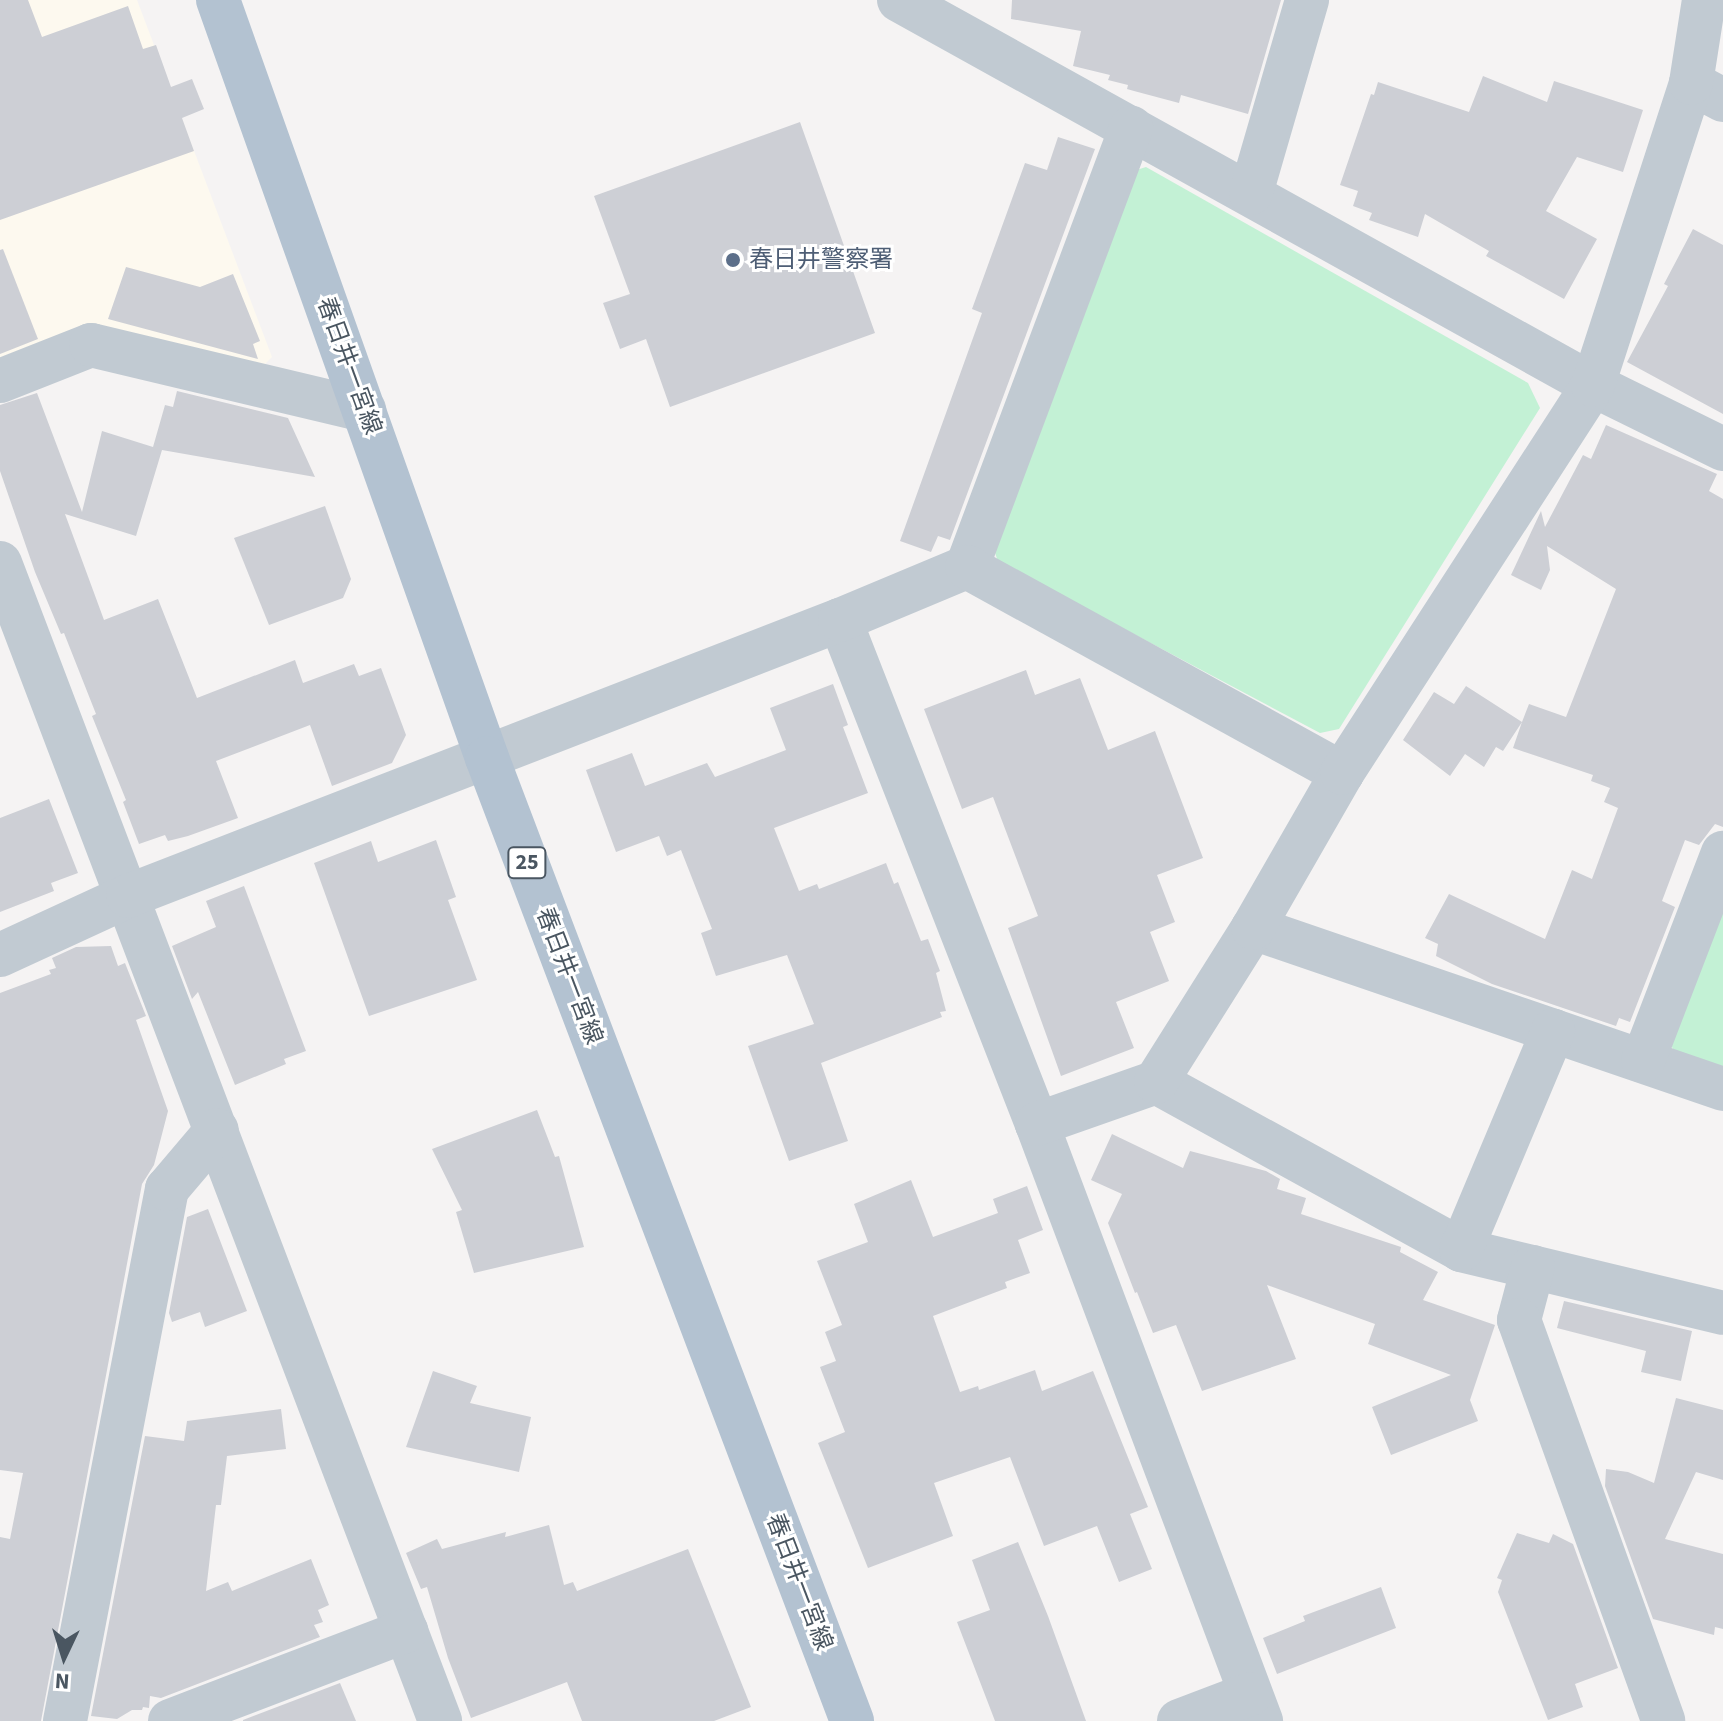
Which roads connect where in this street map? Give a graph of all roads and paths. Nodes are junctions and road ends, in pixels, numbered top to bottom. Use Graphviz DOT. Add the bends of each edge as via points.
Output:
graph roads {
  1 [pos="218,0"];
  2 [pos="1307,0"];
  3 [pos="1704,0"];
  4 [pos="901,1"];
  5 [pos="1707,91"];
  6 [pos="1131,128"];
  7 [pos="1251,193"];
  8 [pos="0,381"];
  9 [pos="1593,385"];
  10 [pos="364,410"];
  11 [pos="1723,449"];
  12 [pos="0,563"];
  13 [pos="967,567"];
  14 [pos="840,620"];
  15 [pos="487,758"];
  16 [pos="1342,773"];
  17 [pos="1723,853"];
  18 [pos="128,896"];
  19 [pos="1253,928"];
  20 [pos="0,955"];
  21 [pos="1553,1031"];
  22 [pos="1643,1061"];
  23 [pos="1156,1082"];
  24 [pos="1723,1089"];
  25 [pos="1037,1124"];
  26 [pos="217,1130"];
  27 [pos="1461,1250"];
  28 [pos="1533,1267"];
  29 [pos="1723,1313"];
  30 [pos="406,1631"];
  31 [pos="1255,1707"];
  32 [pos="1663,1719"];
  33 [pos="65,1721"];
  34 [pos="170,1721"];
  35 [pos="440,1721"];
  36 [pos="852,1721"];
  37 [pos="1179,1721"];
  1 -- 10 [label="main road, 春日井一宮線 / 25"];
  2 -- 7 [label="street"];
  3 -- 5 [label="street"];
  4 -- 6 [label="street"];
  5 -- 9 [label="street"];
  6 -- 7 [label="street"];
  6 -- 13 [label="street"];
  7 -- 9 [label="street"];
  8 -- 10 [label="street" via="91,345"];
  9 -- 11 [label="street"];
  9 -- 16 [label="street"];
  10 -- 15 [label="main road, 春日井一宮線 / 25"];
  12 -- 18 [label="street"];
  13 -- 14 [label="street"];
  13 -- 16 [label="street"];
  14 -- 15 [label="street"];
  14 -- 25 [label="street"];
  15 -- 18 [label="street"];
  15 -- 36 [label="main road, 春日井一宮線 / 25"];
  16 -- 19 [label="street"];
  17 -- 22 [label="street"];
  18 -- 20 [label="street"];
  18 -- 26 [label="street"];
  19 -- 21 [label="street"];
  19 -- 23 [label="street"];
  21 -- 22 [label="street"];
  21 -- 27 [label="street"];
  22 -- 24 [label="street"];
  23 -- 25 [label="street"];
  23 -- 27 [label="street"];
  25 -- 31 [label="street"];
  26 -- 30 [label="street"];
  26 -- 33 [label="street" via="167,1189"];
  27 -- 28 [label="street"];
  28 -- 29 [label="street"];
  28 -- 32 [label="street" via="1519,1320"];
  30 -- 34 [label="street"];
  30 -- 35 [label="street"];
  31 -- 37 [label="street"];
}
